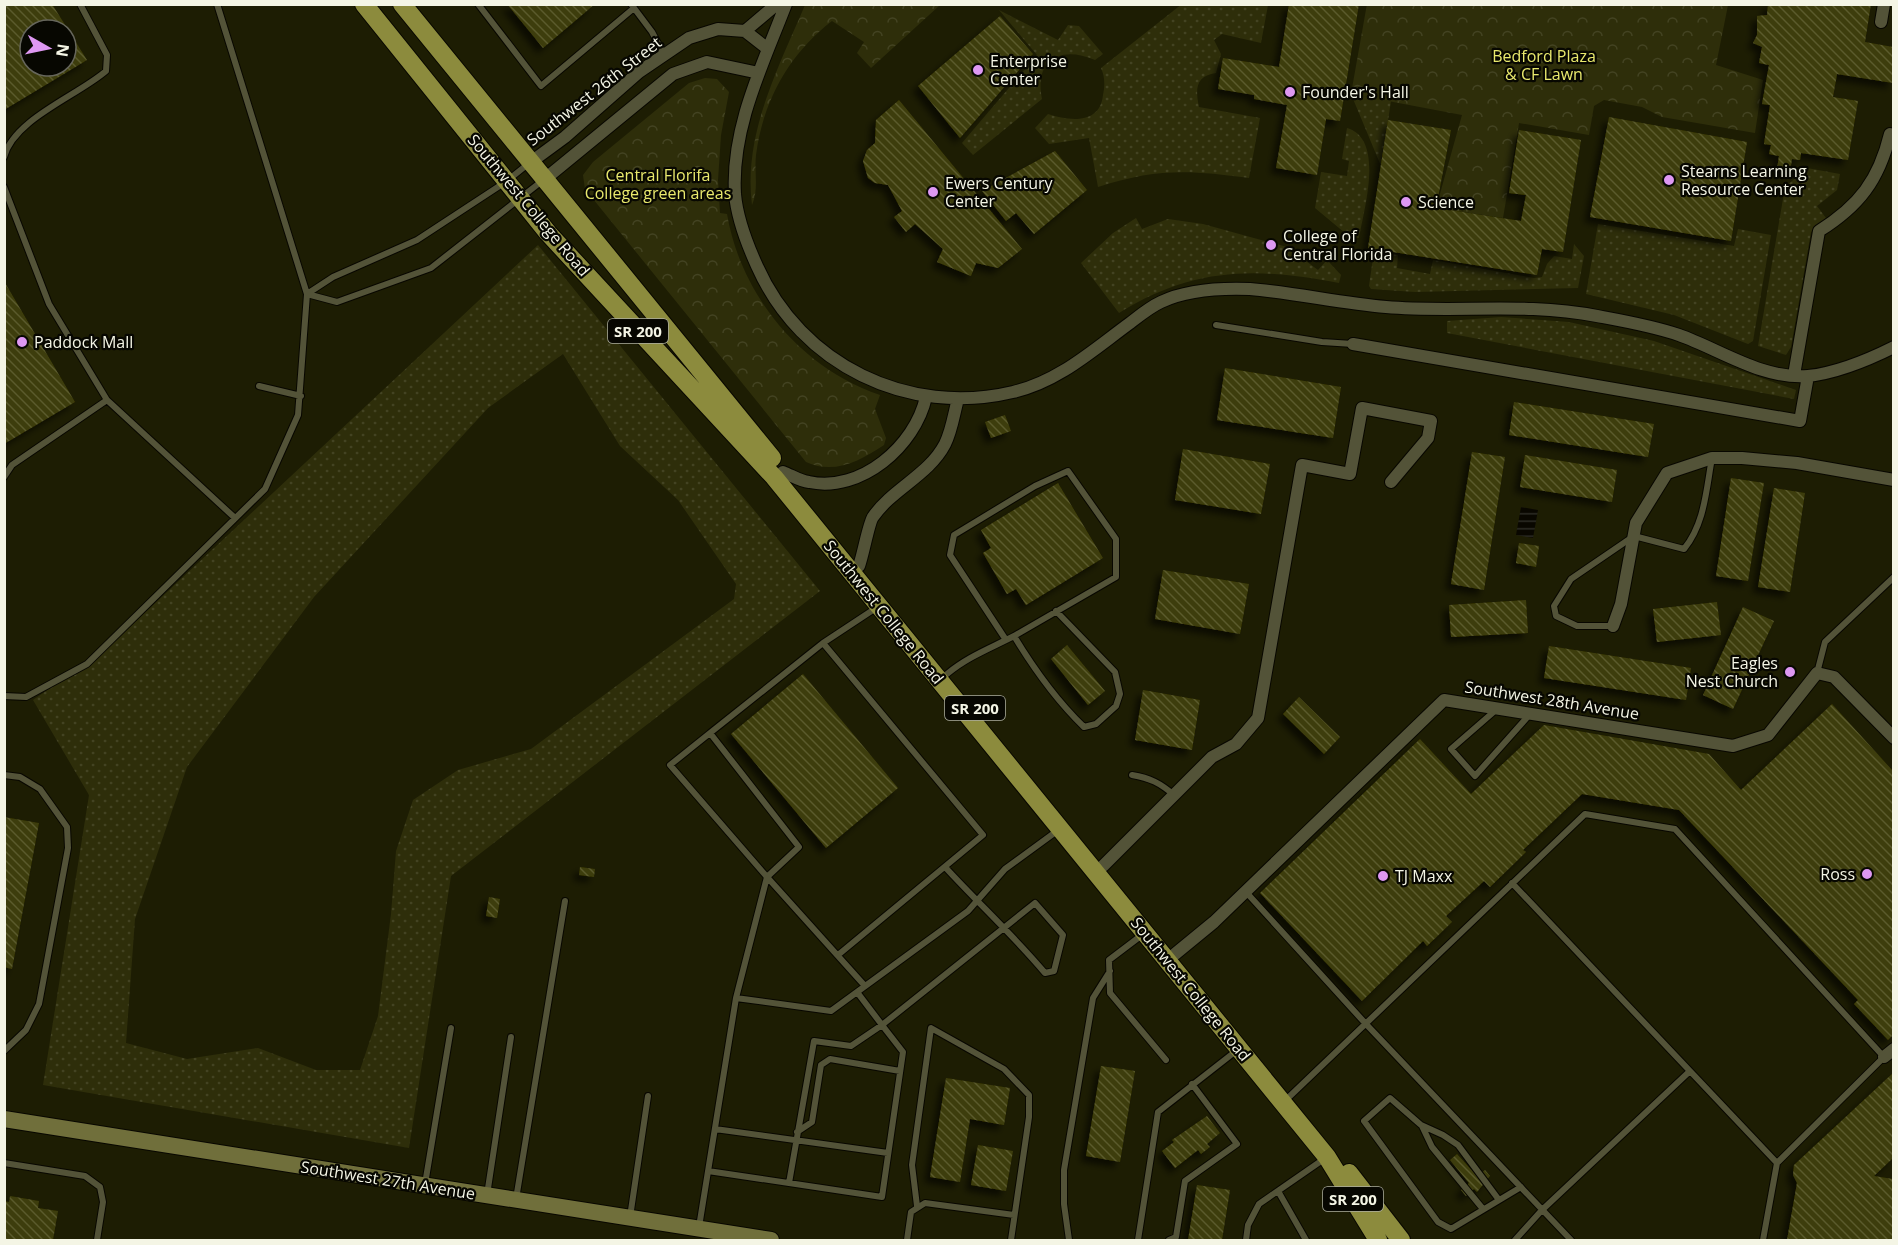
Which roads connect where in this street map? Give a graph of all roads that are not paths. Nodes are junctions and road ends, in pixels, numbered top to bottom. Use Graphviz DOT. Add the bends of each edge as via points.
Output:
graph roads {
  1 [pos="80,4"];
  2 [pos="217,4"];
  3 [pos="364,4"];
  4 [pos="478,4"];
  5 [pos="777,4"];
  6 [pos="786,4"];
  7 [pos="1884,4"];
  8 [pos="404,5"];
  9 [pos="632,6"];
  10 [pos="1881,22"];
  11 [pos="745,31"];
  12 [pos="768,49"];
  13 [pos="664,55"];
  14 [pos="759,73"];
  15 [pos="673,74"];
  16 [pos="1893,135"];
  17 [pos="4,157"];
  18 [pos="531,162"];
  19 [pos="545,179"];
  20 [pos="507,181"];
  21 [pos="4,187"];
  22 [pos="520,198"];
  23 [pos="307,294"];
  24 [pos="1216,325"];
  25 [pos="1353,344"];
  26 [pos="1893,347"];
  27 [pos="1794,375"];
  28 [pos="1808,376"];
  29 [pos="259,386"];
  30 [pos="301,396"];
  31 [pos="926,397"];
  32 [pos="958,399"];
  33 [pos="107,400"];
  34 [pos="1712,458"];
  35 [pos="783,472"];
  36 [pos="4,477"];
  37 [pos="1893,480"];
  38 [pos="1391,482"];
  39 [pos="235,518"];
  40 [pos="1634,536"];
  41 [pos="859,566"];
  42 [pos="1893,577"];
  43 [pos="879,606"];
  44 [pos="1056,611"];
  45 [pos="1613,626"];
  46 [pos="1014,636"];
  47 [pos="1006,640"];
  48 [pos="823,643"];
  49 [pos="1817,673"];
  50 [pos="947,674"];
  51 [pos="4,696"];
  52 [pos="1498,708"];
  53 [pos="1531,713"];
  54 [pos="710,732"];
  55 [pos="1893,738"];
  56 [pos="4,775"];
  57 [pos="1132,775"];
  58 [pos="1174,795"];
  59 [pos="1060,829"];
  60 [pos="1103,866"];
  61 [pos="945,867"];
  62 [pos="767,877"];
  63 [pos="1512,883"];
  64 [pos="1246,891"];
  65 [pos="565,901"];
  66 [pos="976,901"];
  67 [pos="1006,928"];
  68 [pos="1145,933"];
  69 [pos="1175,954"];
  70 [pos="838,956"];
  71 [pos="1110,971"];
  72 [pos="865,986"];
  73 [pos="857,992"];
  74 [pos="736,999"];
  75 [pos="1365,1023"];
  76 [pos="882,1025"];
  77 [pos="451,1028"];
  78 [pos="511,1037"];
  79 [pos="1239,1049"];
  80 [pos="4,1051"];
  81 [pos="1889,1053"];
  82 [pos="1166,1060"];
  83 [pos="900,1071"];
  84 [pos="1690,1071"];
  85 [pos="1192,1084"];
  86 [pos="648,1096"];
  87 [pos="1290,1096"];
  88 [pos="4,1119"];
  89 [pos="1421,1125"];
  90 [pos="715,1129"];
  91 [pos="797,1132"];
  92 [pos="795,1141"];
  93 [pos="888,1153"];
  94 [pos="1327,1157"];
  95 [pos="4,1163"];
  96 [pos="1777,1163"];
  97 [pos="708,1172"];
  98 [pos="789,1183"];
  99 [pos="424,1186"];
  100 [pos="1521,1187"];
  101 [pos="1278,1191"];
  102 [pos="487,1196"];
  103 [pos="515,1200"];
  104 [pos="1499,1200"];
  105 [pos="917,1206"];
  106 [pos="1483,1209"];
  107 [pos="1542,1210"];
  108 [pos="1014,1215"];
  109 [pos="630,1218"];
  110 [pos="699,1229"];
  111 [pos="97,1240"];
  112 [pos="771,1240"];
  113 [pos="907,1240"];
  114 [pos="1011,1240"];
  115 [pos="1069,1240"];
  116 [pos="1138,1240"];
  117 [pos="1169,1240"];
  118 [pos="1245,1240"];
  119 [pos="1306,1240"];
  120 [pos="1378,1240"];
  121 [pos="1401,1240"];
  122 [pos="1515,1240"];
  123 [pos="1571,1240"];
  124 [pos="1763,1240"];
  1 -- 17 [label="lane" via="107,55 106,71 25,125"];
  2 -- 23 [label="lane"];
  3 -- 20 [label="main road, Southwest College Road / SR 200"];
  4 -- 9 [label="lane" via="540,86"];
  5 -- 11 [label="street"];
  6 -- 12 [label="street"];
  7 -- 10 [label="street"];
  8 -- 18 [label="main road, Southwest College Road / SR 200"];
  9 -- 13 [label="lane"];
  11 -- 12 [label="street"];
  11 -- 13 [label="street, Southwest 26th Street" via="718,29 689,38"];
  12 -- 14 [label="street"];
  13 -- 15 [label="street"];
  13 -- 18 [label="street, Southwest 26th Street"];
  14 -- 15 [label="street" via="707,62"];
  14 -- 31 [label="street" via="743,122 735,195 746,242 763,281 797,327 833,360 879,385"];
  15 -- 19 [label="street"];
  16 -- 27 [label="street" via="1890,134 1884,160 1859,200 1819,231"];
  18 -- 19 [label="main road, Southwest College Road / SR 200"];
  18 -- 20 [label="lane"];
  19 -- 22 [label="lane"];
  19 -- 35 [label="main road, Southwest College Road / SR 200"];
  20 -- 22 [label="main road, Southwest College Road / SR 200"];
  20 -- 23 [label="lane" via="417,240 333,277"];
  21 -- 33 [label="lane" via="49,304"];
  22 -- 23 [label="lane" via="431,268 337,302"];
  22 -- 43 [label="main road, Southwest College Road / SR 200" via="774,477"];
  23 -- 30 [label="lane"];
  24 -- 25 [label="lane"];
  25 -- 28 [label="street" via="1800,421"];
  26 -- 28 [label="street" via="1855,364"];
  27 -- 28 [label="street"];
  27 -- 32 [label="street" via="1768,371 1655,328 1594,315 1537,308 1386,307 1247,289 1190,294 1160,302 1057,375 1016,392"];
  29 -- 30 [label="lane"];
  30 -- 39 [label="lane" via="298,415 265,489"];
  31 -- 32 [label="street"];
  31 -- 35 [label="street" via="922,417 913,432 895,454 869,471 830,483 809,482"];
  32 -- 41 [label="street" via="945,444 871,519"];
  33 -- 36 [label="lane" via="12,465"];
  33 -- 39 [label="lane"];
  34 -- 37 [label="street" via="1797,463"];
  34 -- 40 [label="street" via="1667,473 1636,523"];
  34 -- 40 [label="lane" via="1695,535 1684,549"];
  35 -- 41 [label="main road, Southwest College Road / SR 200"];
  38 -- 58 [label="street" via="1428,438 1431,420 1362,408 1350,474 1302,465 1258,718 1236,744 1212,757"];
  39 -- 51 [label="lane" via="87,664 26,697"];
  40 -- 45 [label="street"];
  40 -- 45 [label="lane" via="1571,579 1554,606 1556,616 1577,626"];
  41 -- 50 [label="main road, Southwest College Road / SR 200"];
  42 -- 49 [label="lane" via="1825,642"];
  43 -- 48 [label="lane"];
  43 -- 59 [label="main road, Southwest College Road / SR 200"];
  44 -- 46 [label="lane"];
  44 -- 46 [label="lane" via="1115,672 1120,694 1116,706 1096,724 1084,727 1069,712"];
  44 -- 47 [label="lane" via="1116,577 1116,539 1068,471 1035,486 954,535 950,555"];
  46 -- 47 [label="lane"];
  47 -- 50 [label="lane"];
  48 -- 54 [label="lane"];
  48 -- 61 [label="lane" via="983,835"];
  49 -- 53 [label="street, Southwest 28th Avenue" via="1768,735 1733,746"];
  49 -- 55 [label="street" via="1834,676"];
  50 -- 60 [label="main road, Southwest College Road / SR 200"];
  52 -- 53 [label="street, Southwest 28th Avenue"];
  52 -- 53 [label="lane" via="1451,749 1475,776"];
  52 -- 64 [label="street, Southwest 28th Avenue" via="1444,700"];
  54 -- 62 [label="lane" via="799,847"];
  54 -- 62 [label="lane" via="670,765"];
  56 -- 80 [label="lane" via="20,777 40,789 67,827 68,848 39,1004 26,1030"];
  57 -- 58 [label="lane" via="1161,783"];
  58 -- 60 [label="street"];
  59 -- 66 [label="lane" via="1005,869"];
  59 -- 68 [label="main road, Southwest College Road / SR 200"];
  60 -- 69 [label="main road, Southwest College Road / SR 200"];
  61 -- 66 [label="lane"];
  61 -- 70 [label="lane"];
  62 -- 70 [label="lane"];
  62 -- 74 [label="lane"];
  63 -- 75 [label="lane"];
  63 -- 81 [label="lane" via="1585,814 1675,829"];
  63 -- 84 [label="lane"];
  64 -- 69 [label="street, Southwest 28th Avenue"];
  64 -- 75 [label="lane"];
  65 -- 103 [label="lane"];
  66 -- 67 [label="lane"];
  66 -- 72 [label="lane" via="968,911"];
  67 -- 67 [label="lane" via="1045,973 1054,971 1063,935 1035,903"];
  67 -- 76 [label="lane"];
  68 -- 71 [label="lane" via="1110,960"];
  68 -- 79 [label="main road, Southwest College Road / SR 200"];
  69 -- 87 [label="main road, Southwest College Road / SR 200"];
  70 -- 72 [label="lane"];
  71 -- 82 [label="lane" via="1110,993"];
  71 -- 115 [label="lane" via="1093,998 1064,1170"];
  72 -- 73 [label="lane"];
  73 -- 74 [label="lane" via="831,1011"];
  73 -- 76 [label="lane"];
  74 -- 90 [label="lane"];
  75 -- 87 [label="lane"];
  75 -- 100 [label="lane"];
  76 -- 83 [label="lane" via="903,1052"];
  76 -- 91 [label="lane" via="851,1046 814,1041"];
  77 -- 99 [label="lane"];
  78 -- 102 [label="lane"];
  79 -- 85 [label="lane"];
  79 -- 94 [label="main road, Southwest College Road / SR 200"];
  81 -- 96 [label="lane"];
  83 -- 91 [label="lane" via="830,1059 821,1065 812,1122"];
  83 -- 93 [label="lane"];
  84 -- 96 [label="lane"];
  84 -- 107 [label="lane"];
  85 -- 116 [label="lane" via="1158,1112"];
  85 -- 117 [label="lane" via="1237,1144 1185,1181 1176,1237"];
  86 -- 109 [label="lane"];
  87 -- 121 [label="main road, Southwest College Road / SR 200"];
  88 -- 99 [label="main road, Southwest 27th Avenue"];
  89 -- 104 [label="lane" via="1458,1145"];
  89 -- 106 [label="lane" via="1432,1148"];
  89 -- 106 [label="lane" via="1390,1098 1364,1121 1438,1222 1451,1229"];
  90 -- 92 [label="lane"];
  90 -- 97 [label="lane"];
  91 -- 92 [label="lane"];
  92 -- 93 [label="lane"];
  92 -- 98 [label="lane"];
  93 -- 98 [label="lane" via="882,1197"];
  94 -- 101 [label="lane"];
  94 -- 120 [label="main road, Southwest College Road / SR 200"];
  95 -- 111 [label="lane" via="85,1176 100,1187 103,1202"];
  96 -- 124 [label="lane"];
  97 -- 98 [label="lane"];
  97 -- 110 [label="lane"];
  99 -- 102 [label="main road, Southwest 27th Avenue"];
  100 -- 104 [label="lane"];
  100 -- 107 [label="lane"];
  101 -- 118 [label="lane" via="1259,1204"];
  101 -- 119 [label="lane"];
  102 -- 103 [label="main road, Southwest 27th Avenue"];
  103 -- 109 [label="main road, Southwest 27th Avenue"];
  104 -- 106 [label="lane"];
  105 -- 108 [label="lane" via="925,1203"];
  105 -- 108 [label="lane" via="912,1165 931,1028 1004,1069 1029,1095"];
  105 -- 113 [label="lane" via="911,1212"];
  107 -- 122 [label="lane"];
  107 -- 123 [label="lane"];
  108 -- 114 [label="lane"];
  109 -- 110 [label="main road, Southwest 27th Avenue"];
  110 -- 112 [label="main road, Southwest 27th Avenue"];
}
